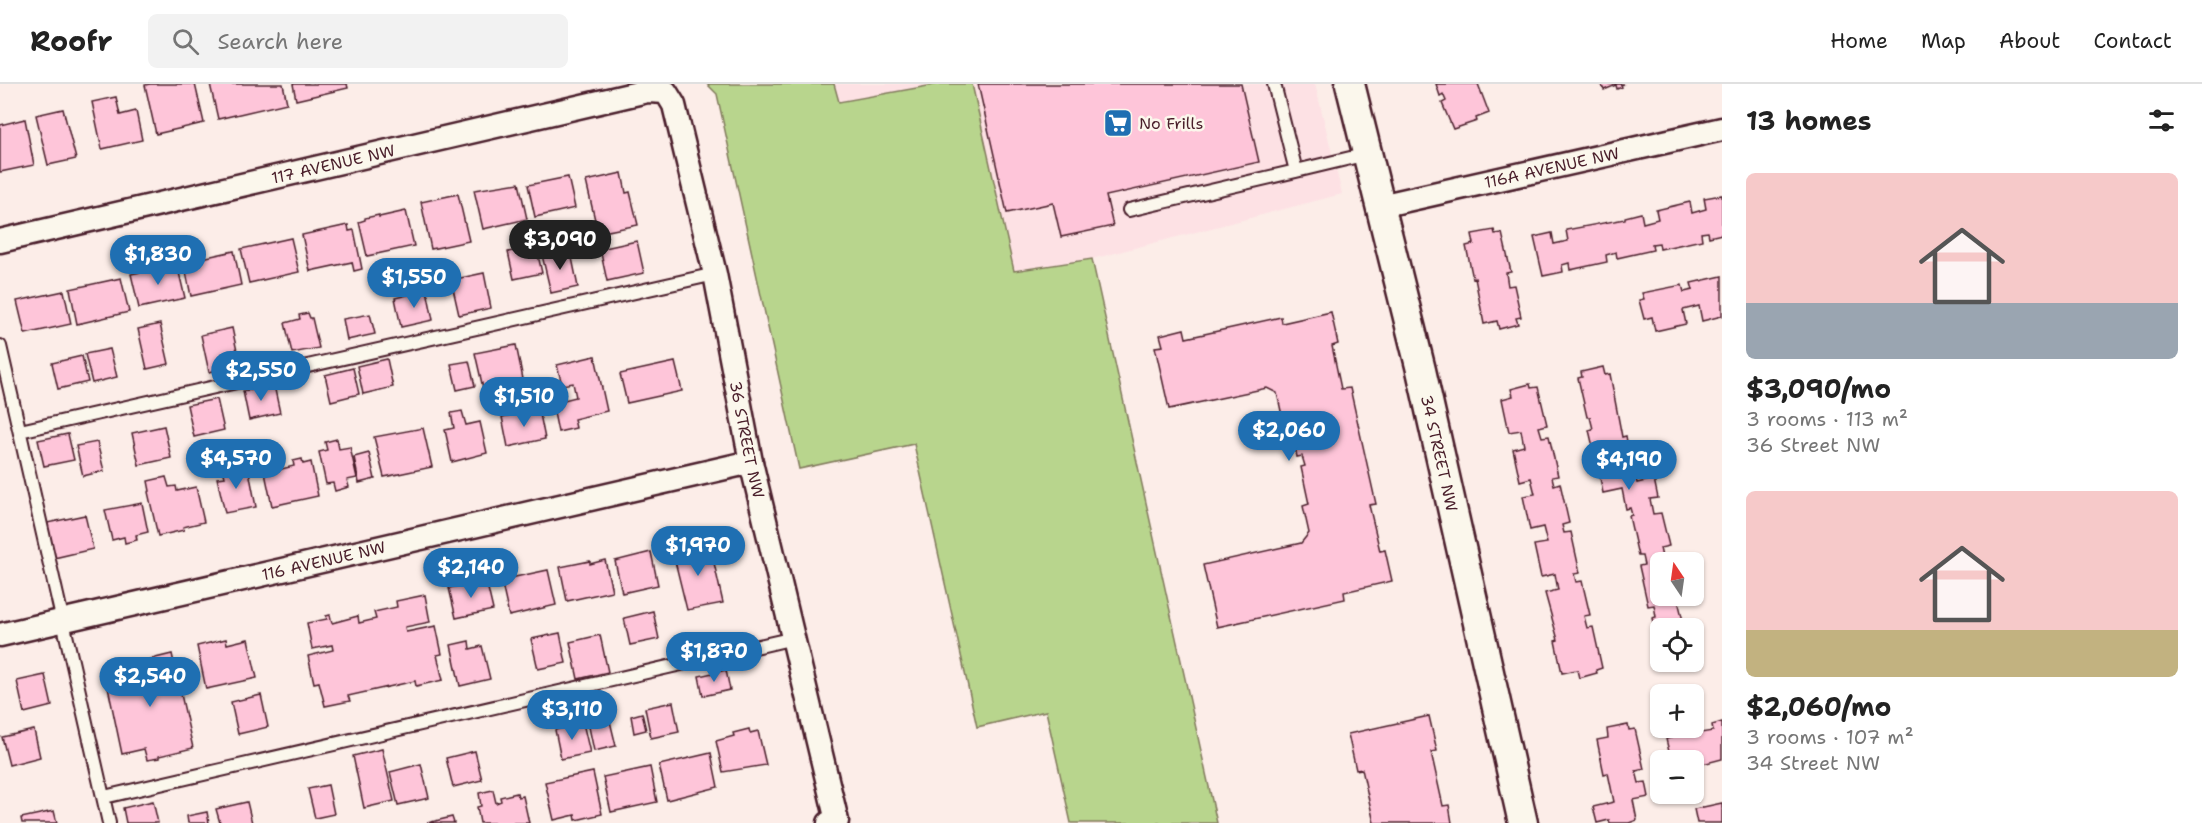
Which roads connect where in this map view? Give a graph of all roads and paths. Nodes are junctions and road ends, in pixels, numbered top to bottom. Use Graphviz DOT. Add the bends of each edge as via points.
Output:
graph roads {
  1 [pos="1274,84"];
  2 [pos="1350,84"];
  3 [pos="653,89"];
  4 [pos="1722,129"];
  5 [pos="1367,154"];
  6 [pos="1296,171"];
  7 [pos="1380,206"];
  8 [pos="1130,210"];
  9 [pos="0,241"];
  10 [pos="715,274"];
  11 [pos="0,346"];
  12 [pos="20,431"];
  13 [pos="751,462"];
  14 [pos="64,622"];
  15 [pos="0,635"];
  16 [pos="794,638"];
  17 [pos="104,798"];
  18 [pos="834,822"];
  19 [pos="109,823"];
  20 [pos="1522,823"];
  1 -- 6 [label="lane"];
  2 -- 5 [label="street, 34 STREET NW"];
  3 -- 9 [label="street, 117 AVENUE NW"];
  3 -- 10 [label="street, 36 STREET NW" via="674,105"];
  4 -- 7 [label="street, 116A AVENUE NW"];
  5 -- 6 [label="lane"];
  5 -- 7 [label="street, 34 STREET NW"];
  6 -- 8 [label="lane"];
  7 -- 20 [label="street, 34 STREET NW" via="1421,370"];
  10 -- 12 [label="lane"];
  10 -- 13 [label="street, 36 STREET NW"];
  11 -- 12 [label="lane"];
  12 -- 14 [label="lane"];
  13 -- 14 [label="street, 116 AVENUE NW"];
  13 -- 16 [label="street, 36 STREET NW"];
  14 -- 15 [label="street, 116 AVENUE NW"];
  14 -- 17 [label="lane"];
  16 -- 17 [label="lane"];
  16 -- 18 [label="street, 36 STREET NW"];
  17 -- 19 [label="lane"];
}
